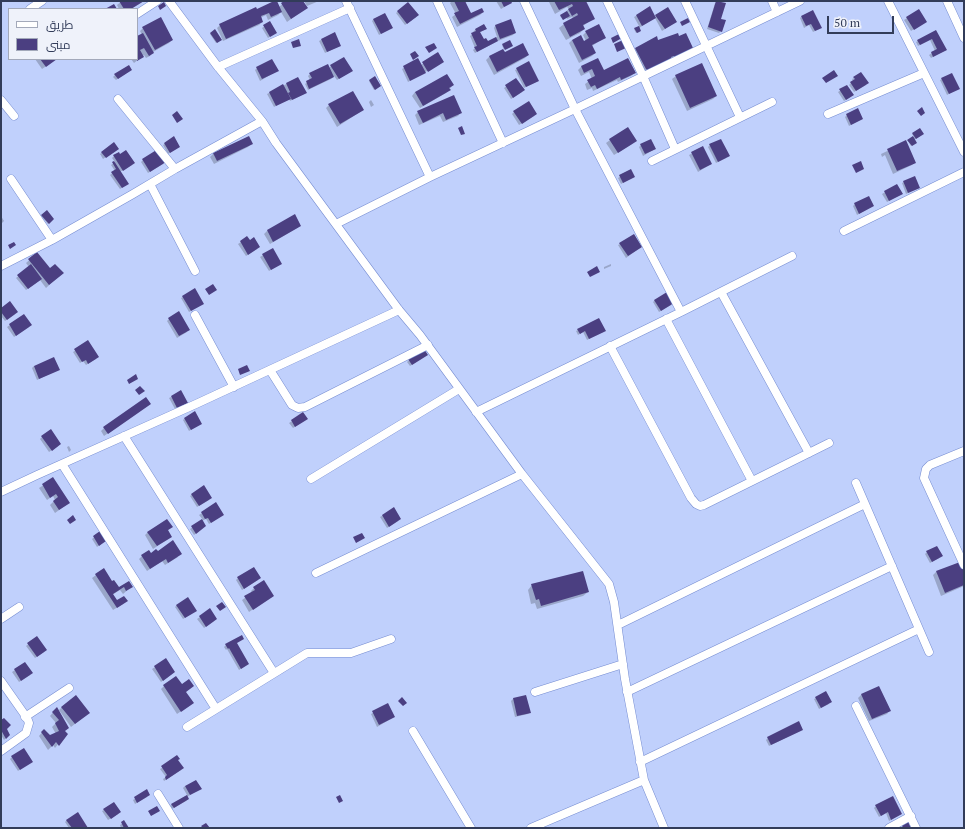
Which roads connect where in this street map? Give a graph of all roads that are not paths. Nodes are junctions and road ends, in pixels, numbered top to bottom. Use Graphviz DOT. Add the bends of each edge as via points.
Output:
graph roads {
  1 [pos="42,1"];
  2 [pos="157,1"];
  3 [pos="170,1"];
  4 [pos="437,1"];
  5 [pos="524,1"];
  6 [pos="607,1"];
  7 [pos="685,1"];
  8 [pos="772,1"];
  9 [pos="800,1"];
  10 [pos="888,1"];
  11 [pos="947,1"];
  12 [pos="348,5"];
  13 [pos="32,8"];
  14 [pos="777,12"];
  15 [pos="138,13"];
  16 [pos="964,38"];
  17 [pos="707,46"];
  18 [pos="218,67"];
  19 [pos="924,73"];
  20 [pos="643,76"];
  21 [pos="118,99"];
  22 [pos="1,100"];
  23 [pos="772,102"];
  24 [pos="575,110"];
  25 [pos="828,114"];
  26 [pos="14,116"];
  27 [pos="740,117"];
  28 [pos="262,120"];
  29 [pos="503,143"];
  30 [pos="675,149"];
  31 [pos="964,152"];
  32 [pos="652,161"];
  33 [pos="175,169"];
  34 [pos="964,172"];
  35 [pos="430,177"];
  36 [pos="10,179"];
  37 [pos="150,184"];
  38 [pos="336,224"];
  39 [pos="844,231"];
  40 [pos="52,240"];
  41 [pos="792,256"];
  42 [pos="1,266"];
  43 [pos="195,271"];
  44 [pos="721,292"];
  45 [pos="399,310"];
  46 [pos="681,312"];
  47 [pos="195,315"];
  48 [pos="666,319"];
  49 [pos="428,345"];
  50 [pos="610,346"];
  51 [pos="270,370"];
  52 [pos="234,387"];
  53 [pos="459,389"];
  54 [pos="476,412"];
  55 [pos="124,436"];
  56 [pos="829,443"];
  57 [pos="964,451"];
  58 [pos="809,453"];
  59 [pos="62,464"];
  60 [pos="522,474"];
  61 [pos="312,479"];
  62 [pos="752,481"];
  63 [pos="856,483"];
  64 [pos="1,492"];
  65 [pos="865,504"];
  66 [pos="964,565"];
  67 [pos="892,566"];
  68 [pos="316,574"];
  69 [pos="19,607"];
  70 [pos="1,618"];
  71 [pos="618,624"];
  72 [pos="920,629"];
  73 [pos="392,639"];
  74 [pos="930,652"];
  75 [pos="623,664"];
  76 [pos="274,673"];
  77 [pos="1,681"];
  78 [pos="69,688"];
  79 [pos="535,692"];
  80 [pos="628,692"];
  81 [pos="856,706"];
  82 [pos="216,709"];
  83 [pos="25,717"];
  84 [pos="187,727"];
  85 [pos="413,731"];
  86 [pos="1,751"];
  87 [pos="640,762"];
  88 [pos="644,780"];
  89 [pos="158,794"];
  90 [pos="911,816"];
  91 [pos="179,828"];
  92 [pos="471,828"];
  93 [pos="531,828"];
  94 [pos="664,828"];
  95 [pos="889,828"];
  96 [pos="916,828"];
  1 -- 13 [label="street"];
  2 -- 15 [label="street"];
  3 -- 18 [label="street"];
  4 -- 29 [label="street"];
  5 -- 24 [label="street"];
  6 -- 20 [label="street"];
  7 -- 17 [label="street"];
  8 -- 14 [label="street"];
  9 -- 14 [label="street"];
  10 -- 19 [label="street"];
  11 -- 16 [label="street"];
  12 -- 18 [label="street"];
  12 -- 35 [label="street"];
  14 -- 17 [label="street"];
  17 -- 20 [label="street"];
  17 -- 27 [label="street"];
  18 -- 28 [label="street"];
  19 -- 25 [label="street"];
  19 -- 31 [label="street"];
  20 -- 24 [label="street"];
  20 -- 30 [label="street"];
  21 -- 33 [label="street"];
  22 -- 26 [label="street"];
  23 -- 27 [label="street"];
  24 -- 29 [label="street"];
  24 -- 46 [label="street"];
  27 -- 30 [label="street"];
  28 -- 33 [label="street"];
  28 -- 38 [label="street"];
  29 -- 35 [label="street"];
  30 -- 32 [label="street"];
  33 -- 37 [label="street"];
  34 -- 39 [label="street"];
  35 -- 38 [label="street"];
  36 -- 40 [label="street"];
  37 -- 40 [label="street"];
  37 -- 43 [label="street"];
  38 -- 45 [label="street"];
  40 -- 42 [label="street"];
  41 -- 44 [label="street"];
  44 -- 46 [label="street"];
  44 -- 58 [label="street"];
  45 -- 49 [label="street"];
  45 -- 51 [label="street"];
  46 -- 48 [label="street"];
  47 -- 52 [label="street"];
  48 -- 50 [label="street"];
  48 -- 62 [label="street"];
  49 -- 51 [label="street" via="305,407 298,408 292,405"];
  49 -- 53 [label="street"];
  50 -- 54 [label="street"];
  50 -- 62 [label="street" via="696,504 704,505"];
  51 -- 52 [label="street"];
  52 -- 55 [label="street"];
  53 -- 54 [label="street"];
  53 -- 61 [label="street"];
  54 -- 60 [label="street"];
  55 -- 59 [label="street"];
  55 -- 76 [label="street"];
  56 -- 58 [label="street"];
  57 -- 66 [label="street" via="930,465 924,478"];
  58 -- 62 [label="street"];
  59 -- 64 [label="street"];
  59 -- 82 [label="street"];
  60 -- 68 [label="street"];
  60 -- 71 [label="street" via="608,584"];
  63 -- 65 [label="street"];
  65 -- 67 [label="street"];
  65 -- 71 [label="street"];
  67 -- 72 [label="street"];
  67 -- 80 [label="street"];
  69 -- 70 [label="street"];
  71 -- 75 [label="street"];
  72 -- 74 [label="street"];
  72 -- 87 [label="street"];
  73 -- 76 [label="street" via="351,653 307,653"];
  75 -- 79 [label="street"];
  75 -- 80 [label="street"];
  76 -- 82 [label="street"];
  77 -- 83 [label="street"];
  78 -- 83 [label="street"];
  80 -- 87 [label="street"];
  81 -- 90 [label="street"];
  82 -- 84 [label="street"];
  83 -- 86 [label="street" via="29,723 26,733"];
  85 -- 92 [label="street"];
  87 -- 88 [label="street"];
  88 -- 93 [label="street"];
  88 -- 94 [label="street"];
  89 -- 91 [label="street"];
  90 -- 95 [label="street"];
  90 -- 96 [label="street"];
}
